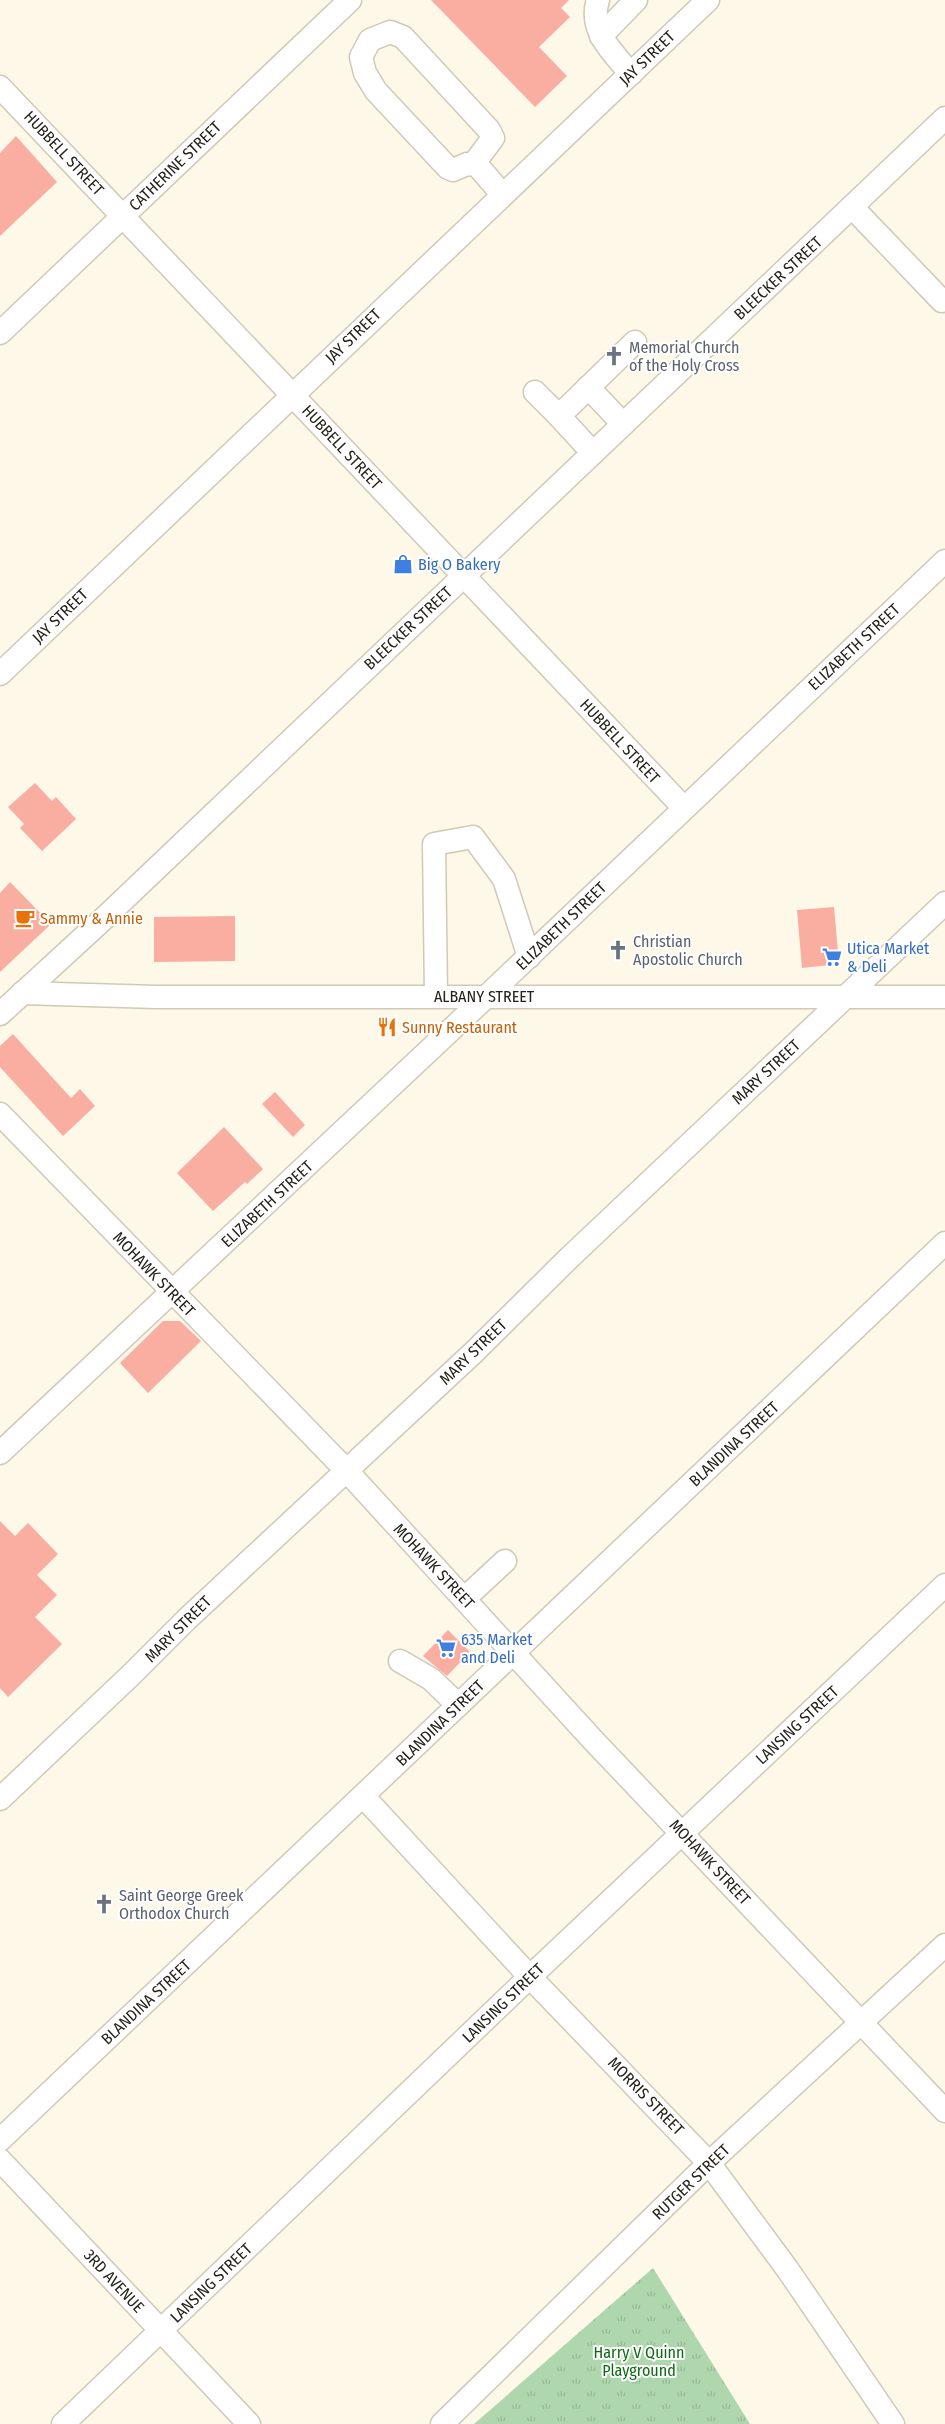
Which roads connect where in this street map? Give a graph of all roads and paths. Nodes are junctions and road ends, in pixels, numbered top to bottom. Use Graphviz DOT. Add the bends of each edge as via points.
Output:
graph roads {
  1 [pos="350,0"];
  2 [pos="598,0"];
  3 [pos="636,0"];
  4 [pos="708,0"];
  5 [pos="601,36"];
  6 [pos="631,74"];
  7 [pos="0,87"];
  8 [pos="945,118"];
  9 [pos="477,165"];
  10 [pos="502,194"];
  11 [pos="852,207"];
  12 [pos="123,216"];
  13 [pos="942,301"];
  14 [pos="0,333"];
  15 [pos="635,342"];
  16 [pos="588,387"];
  17 [pos="535,392"];
  18 [pos="292,394"];
  19 [pos="559,416"];
  20 [pos="623,424"];
  21 [pos="593,453"];
  22 [pos="945,561"];
  23 [pos="463,576"];
  24 [pos="0,674"];
  25 [pos="684,808"];
  26 [pos="945,903"];
  27 [pos="529,956"];
  28 [pos="22,993"];
  29 [pos="436,996"];
  30 [pos="487,996"];
  31 [pos="844,997"];
  32 [pos="945,997"];
  33 [pos="0,1014"];
  34 [pos="0,1114"];
  35 [pos="945,1243"];
  36 [pos="172,1293"];
  37 [pos="0,1454"];
  38 [pos="346,1470"];
  39 [pos="505,1561"];
  40 [pos="945,1585"];
  41 [pos="464,1599"];
  42 [pos="513,1652"];
  43 [pos="400,1661"];
  44 [pos="458,1705"];
  45 [pos="364,1796"];
  46 [pos="0,1799"];
  47 [pos="682,1833"];
  48 [pos="945,1945"];
  49 [pos="530,1977"];
  50 [pos="862,2023"];
  51 [pos="945,2111"];
  52 [pos="0,2140"];
  53 [pos="0,2160"];
  54 [pos="709,2163"];
  55 [pos="161,2331"];
  56 [pos="63,2424"];
  57 [pos="249,2424"];
  58 [pos="442,2424"];
  59 [pos="893,2424"];
  1 -- 12 [label="street, CATHERINE STREET"];
  2 -- 5 [label="street" via="596,23"];
  3 -- 5 [label="street"];
  4 -- 6 [label="street, JAY STREET"];
  5 -- 6 [label="street"];
  6 -- 10 [label="street, JAY STREET"];
  7 -- 12 [label="street, HUBBELL STREET"];
  8 -- 11 [label="street, BLEECKER STREET"];
  9 -- 9 [label="street" via="478,158 492,138 489,130 403,38 390,32 370,40 361,57 365,73 376,90 448,168 453,170 466,164"];
  9 -- 10 [label="street"];
  10 -- 18 [label="street, JAY STREET"];
  11 -- 13 [label="street"];
  11 -- 20 [label="street, BLEECKER STREET"];
  12 -- 14 [label="street, CATHERINE STREET"];
  12 -- 18 [label="street, HUBBELL STREET"];
  15 -- 16 [label="street"];
  16 -- 19 [label="street"];
  16 -- 20 [label="street"];
  17 -- 19 [label="street"];
  18 -- 23 [label="street, HUBBELL STREET"];
  18 -- 24 [label="street, JAY STREET"];
  19 -- 21 [label="street"];
  20 -- 21 [label="street, BLEECKER STREET"];
  21 -- 23 [label="street, BLEECKER STREET"];
  22 -- 25 [label="street, ELIZABETH STREET"];
  23 -- 25 [label="street, HUBBELL STREET"];
  23 -- 28 [label="street, BLEECKER STREET"];
  25 -- 27 [label="street, ELIZABETH STREET"];
  26 -- 31 [label="street, MARY STREET"];
  27 -- 29 [label="street" via="504,878 473,837 434,844"];
  27 -- 30 [label="street, ELIZABETH STREET"];
  28 -- 29 [label="street, ALBANY STREET" via="156,998"];
  28 -- 33 [label="street, BLEECKER STREET"];
  29 -- 30 [label="street, ALBANY STREET"];
  30 -- 31 [label="street, ALBANY STREET"];
  30 -- 36 [label="street, ELIZABETH STREET"];
  31 -- 32 [label="street, ALBANY STREET"];
  31 -- 38 [label="street, MARY STREET" via="473,1353"];
  34 -- 36 [label="street, MOHAWK STREET"];
  35 -- 42 [label="street, BLANDINA STREET"];
  36 -- 37 [label="street, ELIZABETH STREET"];
  36 -- 38 [label="street, MOHAWK STREET"];
  38 -- 41 [label="street, MOHAWK STREET"];
  38 -- 46 [label="street, MARY STREET"];
  39 -- 41 [label="street"];
  40 -- 47 [label="street, LANSING STREET"];
  41 -- 42 [label="street, MOHAWK STREET"];
  42 -- 44 [label="street, BLANDINA STREET"];
  42 -- 47 [label="street, MOHAWK STREET"];
  43 -- 44 [label="street" via="431,1679"];
  44 -- 45 [label="street, BLANDINA STREET"];
  45 -- 49 [label="street, MORRIS STREET"];
  45 -- 52 [label="street, BLANDINA STREET"];
  47 -- 49 [label="street, LANSING STREET"];
  47 -- 50 [label="street, MOHAWK STREET"];
  48 -- 50 [label="street, RUTGER STREET"];
  49 -- 54 [label="street, MORRIS STREET"];
  49 -- 55 [label="street, LANSING STREET"];
  50 -- 51 [label="street, MOHAWK STREET"];
  50 -- 54 [label="street, RUTGER STREET"];
  53 -- 55 [label="street, 3RD AVENUE"];
  54 -- 58 [label="street, RUTGER STREET"];
  54 -- 59 [label="street, MORRIS STREET" via="788,2270"];
  55 -- 56 [label="street, LANSING STREET"];
  55 -- 57 [label="street, 3RD AVENUE"];
}
